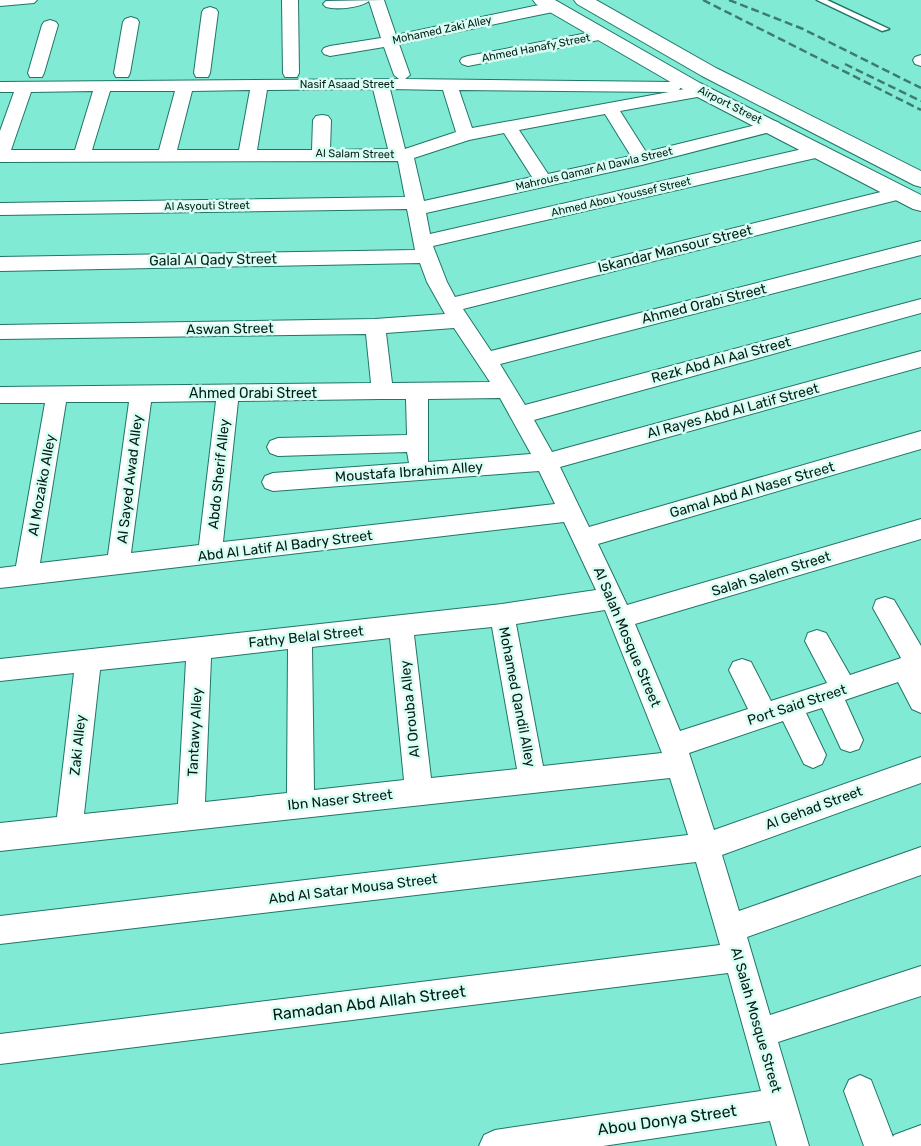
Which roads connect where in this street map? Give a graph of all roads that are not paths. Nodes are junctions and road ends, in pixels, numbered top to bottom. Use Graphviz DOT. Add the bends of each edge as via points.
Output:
graph roads {
  1 [pos="29,0"];
  2 [pos="290,0"];
  3 [pos="362,0"];
  4 [pos="376,0"];
  5 [pos="583,0"];
  6 [pos="821,0"];
  7 [pos="0,1"];
  8 [pos="547,3"];
  9 [pos="331,4"];
  10 [pos="210,12"];
  11 [pos="131,22"];
  12 [pos="50,25"];
  13 [pos="454,28"];
  14 [pos="885,29"];
  15 [pos="603,35"];
  16 [pos="390,41"];
  17 [pos="330,51"];
  18 [pos="468,60"];
  19 [pos="0,73"];
  20 [pos="36,73"];
  21 [pos="122,73"];
  22 [pos="202,73"];
  23 [pos="291,73"];
  24 [pos="402,75"];
  25 [pos="674,76"];
  26 [pos="475,77"];
  27 [pos="380,84"];
  28 [pos="449,84"];
  29 [pos="184,85"];
  30 [pos="260,85"];
  31 [pos="103,86"];
  32 [pos="0,87"];
  33 [pos="24,87"];
  34 [pos="698,89"];
  35 [pos="745,90"];
  36 [pos="725,103"];
  37 [pos="526,104"];
  38 [pos="610,109"];
  39 [pos="322,120"];
  40 [pos="772,126"];
  41 [pos="509,128"];
  42 [pos="466,134"];
  43 [pos="820,151"];
  44 [pos="167,154"];
  45 [pos="247,154"];
  46 [pos="321,154"];
  47 [pos="82,155"];
  48 [pos="401,155"];
  49 [pos="0,156"];
  50 [pos="642,159"];
  51 [pos="921,180"];
  52 [pos="544,181"];
  53 [pos="901,193"];
  54 [pos="921,204"];
  55 [pos="415,206"];
  56 [pos="0,209"];
  57 [pos="921,248"];
  58 [pos="424,249"];
  59 [pos="0,264"];
  60 [pos="921,306"];
  61 [pos="454,312"];
  62 [pos="375,326"];
  63 [pos="0,332"];
  64 [pos="921,359"];
  65 [pos="487,360"];
  66 [pos="506,390"];
  67 [pos="382,392"];
  68 [pos="416,392"];
  69 [pos="228,393"];
  70 [pos="58,394"];
  71 [pos="141,394"];
  72 [pos="0,395"];
  73 [pos="521,415"];
  74 [pos="921,440"];
  75 [pos="418,443"];
  76 [pos="278,447"];
  77 [pos="546,462"];
  78 [pos="419,471"];
  79 [pos="273,482"];
  80 [pos="570,512"];
  81 [pos="921,529"];
  82 [pos="583,539"];
  83 [pos="210,555"];
  84 [pos="118,565"];
  85 [pos="26,575"];
  86 [pos="0,578"];
  87 [pos="617,608"];
  88 [pos="885,608"];
  89 [pos="502,615"];
  90 [pos="401,626"];
  91 [pos="300,637"];
  92 [pos="817,641"];
  93 [pos="199,648"];
  94 [pos="88,661"];
  95 [pos="914,665"];
  96 [pos="0,670"];
  97 [pos="742,670"];
  98 [pos="836,691"];
  99 [pos="921,701"];
  100 [pos="789,707"];
  101 [pos="765,715"];
  102 [pos="850,740"];
  103 [pos="677,755"];
  104 [pos="813,755"];
  105 [pos="921,770"];
  106 [pos="532,779"];
  107 [pos="419,792"];
  108 [pos="301,804"];
  109 [pos="191,816"];
  110 [pos="69,829"];
  111 [pos="0,837"];
  112 [pos="706,847"];
  113 [pos="921,861"];
  114 [pos="730,928"];
  115 [pos="0,930"];
  116 [pos="739,957"];
  117 [pos="921,981"];
  118 [pos="760,1033"];
  119 [pos="0,1049"];
  120 [pos="860,1091"];
  121 [pos="780,1104"];
  122 [pos="904,1145"];
  123 [pos="494,1146"];
  124 [pos="793,1146"];
  1 -- 7 [label="street"];
  2 -- 23 [label="street"];
  3 -- 9 [label="street"];
  4 -- 16 [label="street"];
  5 -- 35 [label="street, Airport Street"];
  6 -- 14 [label="lane"];
  8 -- 13 [label="street, Mohamed Zaki Alley"];
  8 -- 15 [label="street, Airport Street"];
  10 -- 22 [label="street"];
  11 -- 21 [label="street"];
  12 -- 20 [label="street"];
  13 -- 16 [label="street, Mohamed Zaki Alley"];
  13 -- 18 [label="street"];
  15 -- 18 [label="street, Ahmed Hanafy Street"];
  15 -- 25 [label="street, Airport Street"];
  16 -- 17 [label="street, Mohamed Zaki Alley"];
  16 -- 24 [label="street"];
  18 -- 26 [label="street"];
  19 -- 20 [label="street, Nasif Asaad Street"];
  20 -- 21 [label="street, Nasif Asaad Street"];
  21 -- 22 [label="street, Nasif Asaad Street"];
  22 -- 23 [label="street, Nasif Asaad Street"];
  23 -- 24 [label="street, Nasif Asaad Street"];
  24 -- 26 [label="street, Nasif Asaad Street"];
  25 -- 26 [label="street, Nasif Asaad Street" via="589,80"];
  25 -- 34 [label="street, Airport Street"];
  27 -- 28 [label="street, Nasif Asaad Street"];
  27 -- 30 [label="street, Nasif Asaad Street"];
  27 -- 48 [label="street, Al Salah Mosque Street"];
  28 -- 37 [label="street, Nasif Asaad Street"];
  28 -- 42 [label="street"];
  29 -- 30 [label="street, Nasif Asaad Street"];
  29 -- 31 [label="street, Nasif Asaad Street"];
  29 -- 44 [label="street"];
  30 -- 45 [label="street"];
  31 -- 33 [label="street, Nasif Asaad Street"];
  31 -- 47 [label="street"];
  32 -- 33 [label="street, Nasif Asaad Street"];
  33 -- 49 [label="street"];
  34 -- 36 [label="street, Airport Street"];
  34 -- 37 [label="street, Nasif Asaad Street"];
  34 -- 38 [label="street, Al Salam Street"];
  35 -- 36 [label="street"];
  35 -- 51 [label="street, Airport Street"];
  36 -- 40 [label="street, Airport Street"];
  37 -- 38 [label="street, Al Salam Street"];
  37 -- 41 [label="street, Al Salam Street"];
  38 -- 50 [label="street"];
  39 -- 46 [label="street"];
  40 -- 43 [label="street, Airport Street"];
  40 -- 50 [label="street, Mahrous Qamar Al Dawla Street"];
  41 -- 42 [label="street, Al Salam Street"];
  41 -- 52 [label="street"];
  42 -- 48 [label="street, Al Salam Street"];
  43 -- 53 [label="street, Airport Street"];
  43 -- 58 [label="street, Ahmed Abou Youssef Street"];
  44 -- 45 [label="street, Al Salam Street"];
  44 -- 47 [label="street, Al Salam Street"];
  45 -- 46 [label="street, Al Salam Street"];
  46 -- 48 [label="street, Al Salam Street"];
  47 -- 49 [label="street, Al Salam Street"];
  48 -- 55 [label="street, Al Salah Mosque Street" via="408,163"];
  50 -- 52 [label="street, Mahrous Qamar Al Dawla Street"];
  52 -- 55 [label="street, Mahrous Qamar Al Dawla Street"];
  53 -- 54 [label="street, Airport Street"];
  53 -- 61 [label="street, Iskandar Mansour Street"];
  55 -- 56 [label="street, Al Asyouti Street"];
  55 -- 58 [label="street, Al Salah Mosque Street"];
  57 -- 65 [label="street, Ahmed Orabi Street"];
  58 -- 59 [label="street, Galal Al Qady Street"];
  58 -- 61 [label="street, Al Salah Mosque Street"];
  60 -- 73 [label="street, Rezk Abd Al Aal Street"];
  61 -- 62 [label="street, Aswan Street"];
  61 -- 65 [label="street, Al Salah Mosque Street"];
  62 -- 63 [label="street, Aswan Street"];
  62 -- 67 [label="street"];
  64 -- 77 [label="street, Al Rayes Abd Al Latif Street"];
  65 -- 66 [label="street, Al Salah Mosque Street"];
  66 -- 68 [label="street, Ahmed Orabi Street"];
  66 -- 73 [label="street, Al Salah Mosque Street"];
  67 -- 68 [label="street, Ahmed Orabi Street"];
  67 -- 69 [label="street, Ahmed Orabi Street"];
  68 -- 75 [label="street"];
  69 -- 71 [label="street, Ahmed Orabi Street"];
  69 -- 83 [label="street, Abdo Sherif Alley"];
  70 -- 71 [label="street, Ahmed Orabi Street"];
  70 -- 72 [label="street, Ahmed Orabi Street"];
  70 -- 85 [label="street, Al Mozaiko Alley"];
  71 -- 84 [label="street, Al Sayed Awad Alley"];
  73 -- 77 [label="street, Al Salah Mosque Street"];
  74 -- 82 [label="street, Gamal Abd Al Naser Street"];
  75 -- 76 [label="street"];
  75 -- 78 [label="street"];
  77 -- 78 [label="street, Moustafa Ibrahim Alley"];
  77 -- 80 [label="street, Al Salah Mosque Street"];
  78 -- 79 [label="street, Moustafa Ibrahim Alley"];
  80 -- 82 [label="street, Al Salah Mosque Street"];
  80 -- 83 [label="street, Abd Al Latif Al Badry Street"];
  81 -- 87 [label="street, Salah Salem Street"];
  82 -- 87 [label="street, Al Salah Mosque Street"];
  83 -- 84 [label="street, Abd Al Latif Al Badry Street"];
  84 -- 85 [label="street, Abd Al Latif Al Badry Street"];
  85 -- 86 [label="street, Abd Al Latif Al Badry Street"];
  87 -- 89 [label="street, Fathy Belal Street"];
  87 -- 103 [label="street, Al Salah Mosque Street"];
  88 -- 95 [label="street"];
  89 -- 90 [label="street, Fathy Belal Street"];
  89 -- 106 [label="street, Mohamed Qandil Alley"];
  90 -- 91 [label="street, Fathy Belal Street"];
  90 -- 107 [label="street, Al Orouba Alley"];
  91 -- 93 [label="street, Fathy Belal Street"];
  91 -- 108 [label="street"];
  92 -- 98 [label="street"];
  93 -- 94 [label="street, Fathy Belal Street"];
  93 -- 109 [label="street, Tantawy Alley"];
  94 -- 96 [label="street, Fathy Belal Street"];
  94 -- 110 [label="street, Zaki Alley"];
  95 -- 98 [label="street, Port Said Street"];
  95 -- 99 [label="street"];
  97 -- 101 [label="street"];
  98 -- 100 [label="street, Port Said Street"];
  98 -- 102 [label="street"];
  100 -- 101 [label="street, Port Said Street"];
  100 -- 104 [label="street"];
  101 -- 103 [label="street, Port Said Street"];
  103 -- 106 [label="street, Ibn Naser Street"];
  103 -- 112 [label="street, Al Salah Mosque Street"];
  105 -- 112 [label="street, Al Gehad Street"];
  106 -- 107 [label="street, Ibn Naser Street"];
  107 -- 108 [label="street, Ibn Naser Street"];
  108 -- 109 [label="street, Ibn Naser Street"];
  109 -- 110 [label="street, Ibn Naser Street"];
  110 -- 111 [label="street, Ibn Naser Street"];
  112 -- 114 [label="street, Al Salah Mosque Street"];
  112 -- 115 [label="street, Abd Al Satar Mousa Street"];
  113 -- 114 [label="street"];
  114 -- 116 [label="street, Al Salah Mosque Street"];
  116 -- 118 [label="street, Al Salah Mosque Street"];
  116 -- 119 [label="street, Ramadan Abd Allah Street"];
  117 -- 118 [label="street"];
  118 -- 121 [label="street, Al Salah Mosque Street"];
  120 -- 122 [label="street"];
  121 -- 123 [label="street, Abou Donya Street"];
  121 -- 124 [label="street, Al Salah Mosque Street"];
}
